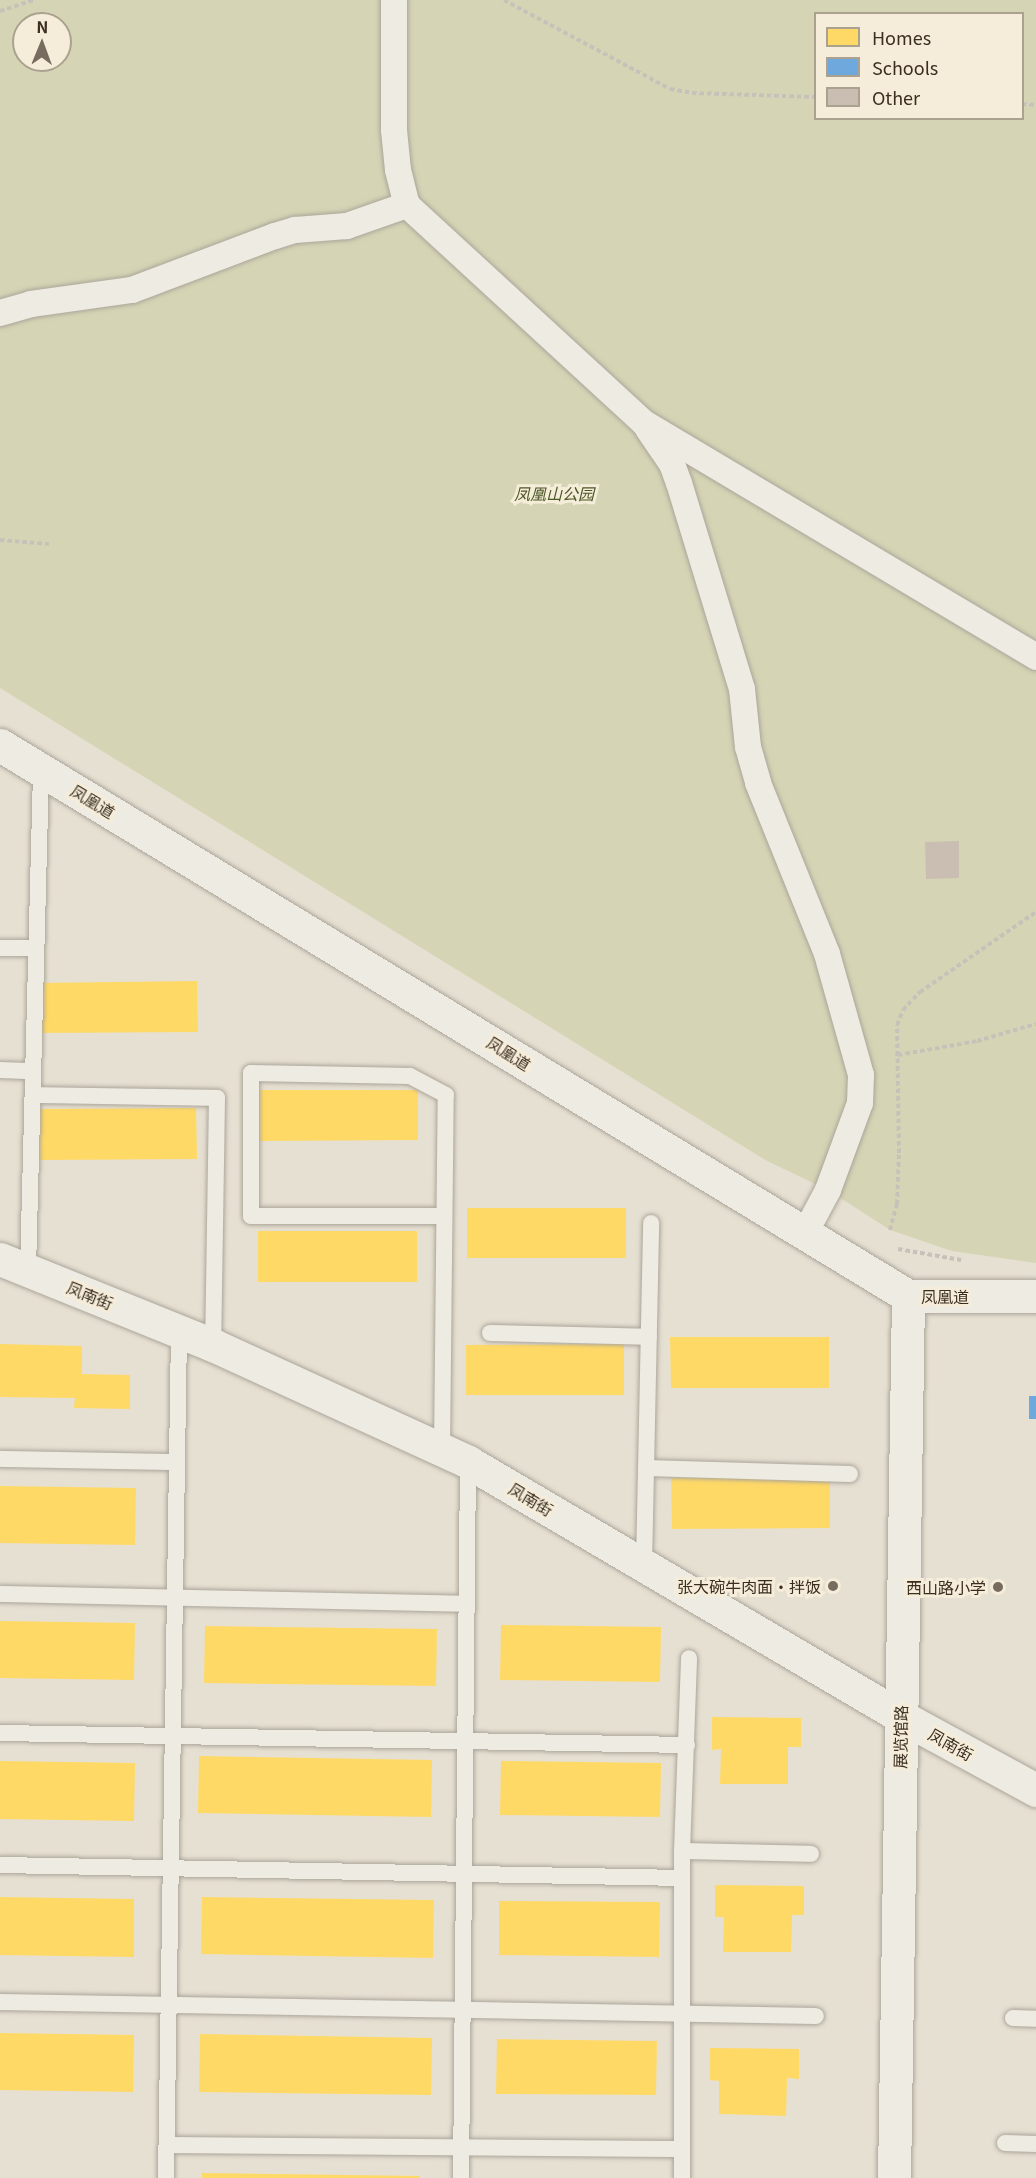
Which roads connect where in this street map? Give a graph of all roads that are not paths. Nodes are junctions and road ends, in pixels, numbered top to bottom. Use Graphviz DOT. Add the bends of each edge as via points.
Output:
graph roads {
  1 [pos="394,0"];
  2 [pos="407,205"];
  3 [pos="0,314"];
  4 [pos="644,423"];
  5 [pos="1036,657"];
  6 [pos="0,745"];
  7 [pos="41,770"];
  8 [pos="0,948"];
  9 [pos="36,948"];
  10 [pos="0,1070"];
  11 [pos="33,1071"];
  12 [pos="33,1095"];
  13 [pos="442,1216"];
  14 [pos="813,1218"];
  15 [pos="651,1223"];
  16 [pos="14,1264"];
  17 [pos="908,1296"];
  18 [pos="1036,1296"];
  19 [pos="179,1332"];
  20 [pos="490,1333"];
  21 [pos="649,1337"];
  22 [pos="213,1345"];
  23 [pos="455,1456"];
  24 [pos="0,1459"];
  25 [pos="176,1462"];
  26 [pos="646,1468"];
  27 [pos="850,1474"];
  28 [pos="644,1565"];
  29 [pos="0,1594"];
  30 [pos="174,1598"];
  31 [pos="466,1604"];
  32 [pos="689,1658"];
  33 [pos="900,1716"];
  34 [pos="0,1733"];
  35 [pos="172,1735"];
  36 [pos="465,1741"];
  37 [pos="687,1745"];
  38 [pos="1036,1790"];
  39 [pos="682,1851"];
  40 [pos="811,1854"];
  41 [pos="0,1865"];
  42 [pos="171,1869"];
  43 [pos="464,1875"];
  44 [pos="682,1878"];
  45 [pos="0,2002"];
  46 [pos="169,2004"];
  47 [pos="462,2008"];
  48 [pos="681,2012"];
  49 [pos="816,2016"];
  50 [pos="1013,2018"];
  51 [pos="1036,2019"];
  52 [pos="1005,2144"];
  53 [pos="1036,2144"];
  54 [pos="167,2145"];
  55 [pos="461,2147"];
  56 [pos="680,2149"];
  57 [pos="166,2178"];
  58 [pos="461,2178"];
  59 [pos="682,2178"];
  60 [pos="894,2178"];
  1 -- 2 [label="street" via="394,130"];
  2 -- 3 [label="street" via="346,226 295,230 275,236 132,290 31,304"];
  2 -- 4 [label="street"];
  4 -- 5 [label="street"];
  4 -- 14 [label="street" via="672,464 679,483 742,689 748,747 758,783 827,954 861,1075 860,1103 828,1190"];
  6 -- 7 [label="street, 凤凰道"];
  7 -- 9 [label="lane"];
  7 -- 17 [label="street, 凤凰道"];
  8 -- 9 [label="lane"];
  9 -- 11 [label="lane"];
  10 -- 11 [label="lane"];
  11 -- 12 [label="lane"];
  12 -- 16 [label="lane"];
  12 -- 22 [label="lane" via="217,1098"];
  13 -- 13 [label="lane" via="446,1095 410,1076 251,1073 251,1216"];
  13 -- 23 [label="lane"];
  15 -- 21 [label="lane"];
  16 -- 19 [label="street, 凤南街"];
  17 -- 18 [label="street, 凤凰道"];
  17 -- 33 [label="street, 展览馆路"];
  19 -- 22 [label="street, 凤南街"];
  19 -- 25 [label="lane"];
  20 -- 21 [label="lane"];
  21 -- 26 [label="lane"];
  22 -- 23 [label="street, 凤南街"];
  23 -- 28 [label="street, 凤南街"];
  23 -- 31 [label="lane"];
  24 -- 25 [label="lane"];
  25 -- 30 [label="lane"];
  26 -- 27 [label="lane"];
  26 -- 28 [label="lane"];
  28 -- 33 [label="street, 凤南街"];
  29 -- 30 [label="lane"];
  30 -- 31 [label="lane"];
  30 -- 35 [label="lane"];
  31 -- 36 [label="lane"];
  32 -- 37 [label="lane"];
  33 -- 38 [label="street, 凤南街"];
  33 -- 60 [label="street, 展览馆路"];
  34 -- 35 [label="lane"];
  35 -- 36 [label="lane"];
  35 -- 42 [label="lane"];
  36 -- 37 [label="lane"];
  36 -- 43 [label="lane"];
  37 -- 39 [label="lane"];
  39 -- 40 [label="lane"];
  39 -- 44 [label="lane"];
  41 -- 42 [label="lane"];
  42 -- 43 [label="lane"];
  42 -- 46 [label="lane"];
  43 -- 44 [label="lane"];
  43 -- 47 [label="lane"];
  44 -- 48 [label="lane"];
  45 -- 46 [label="lane"];
  46 -- 47 [label="lane"];
  46 -- 54 [label="lane"];
  47 -- 48 [label="lane"];
  47 -- 55 [label="lane"];
  48 -- 49 [label="lane"];
  48 -- 56 [label="lane"];
  50 -- 51 [label="lane"];
  52 -- 53 [label="lane"];
  54 -- 55 [label="lane"];
  54 -- 57 [label="lane"];
  55 -- 56 [label="lane"];
  55 -- 58 [label="lane"];
  56 -- 59 [label="lane"];
}
